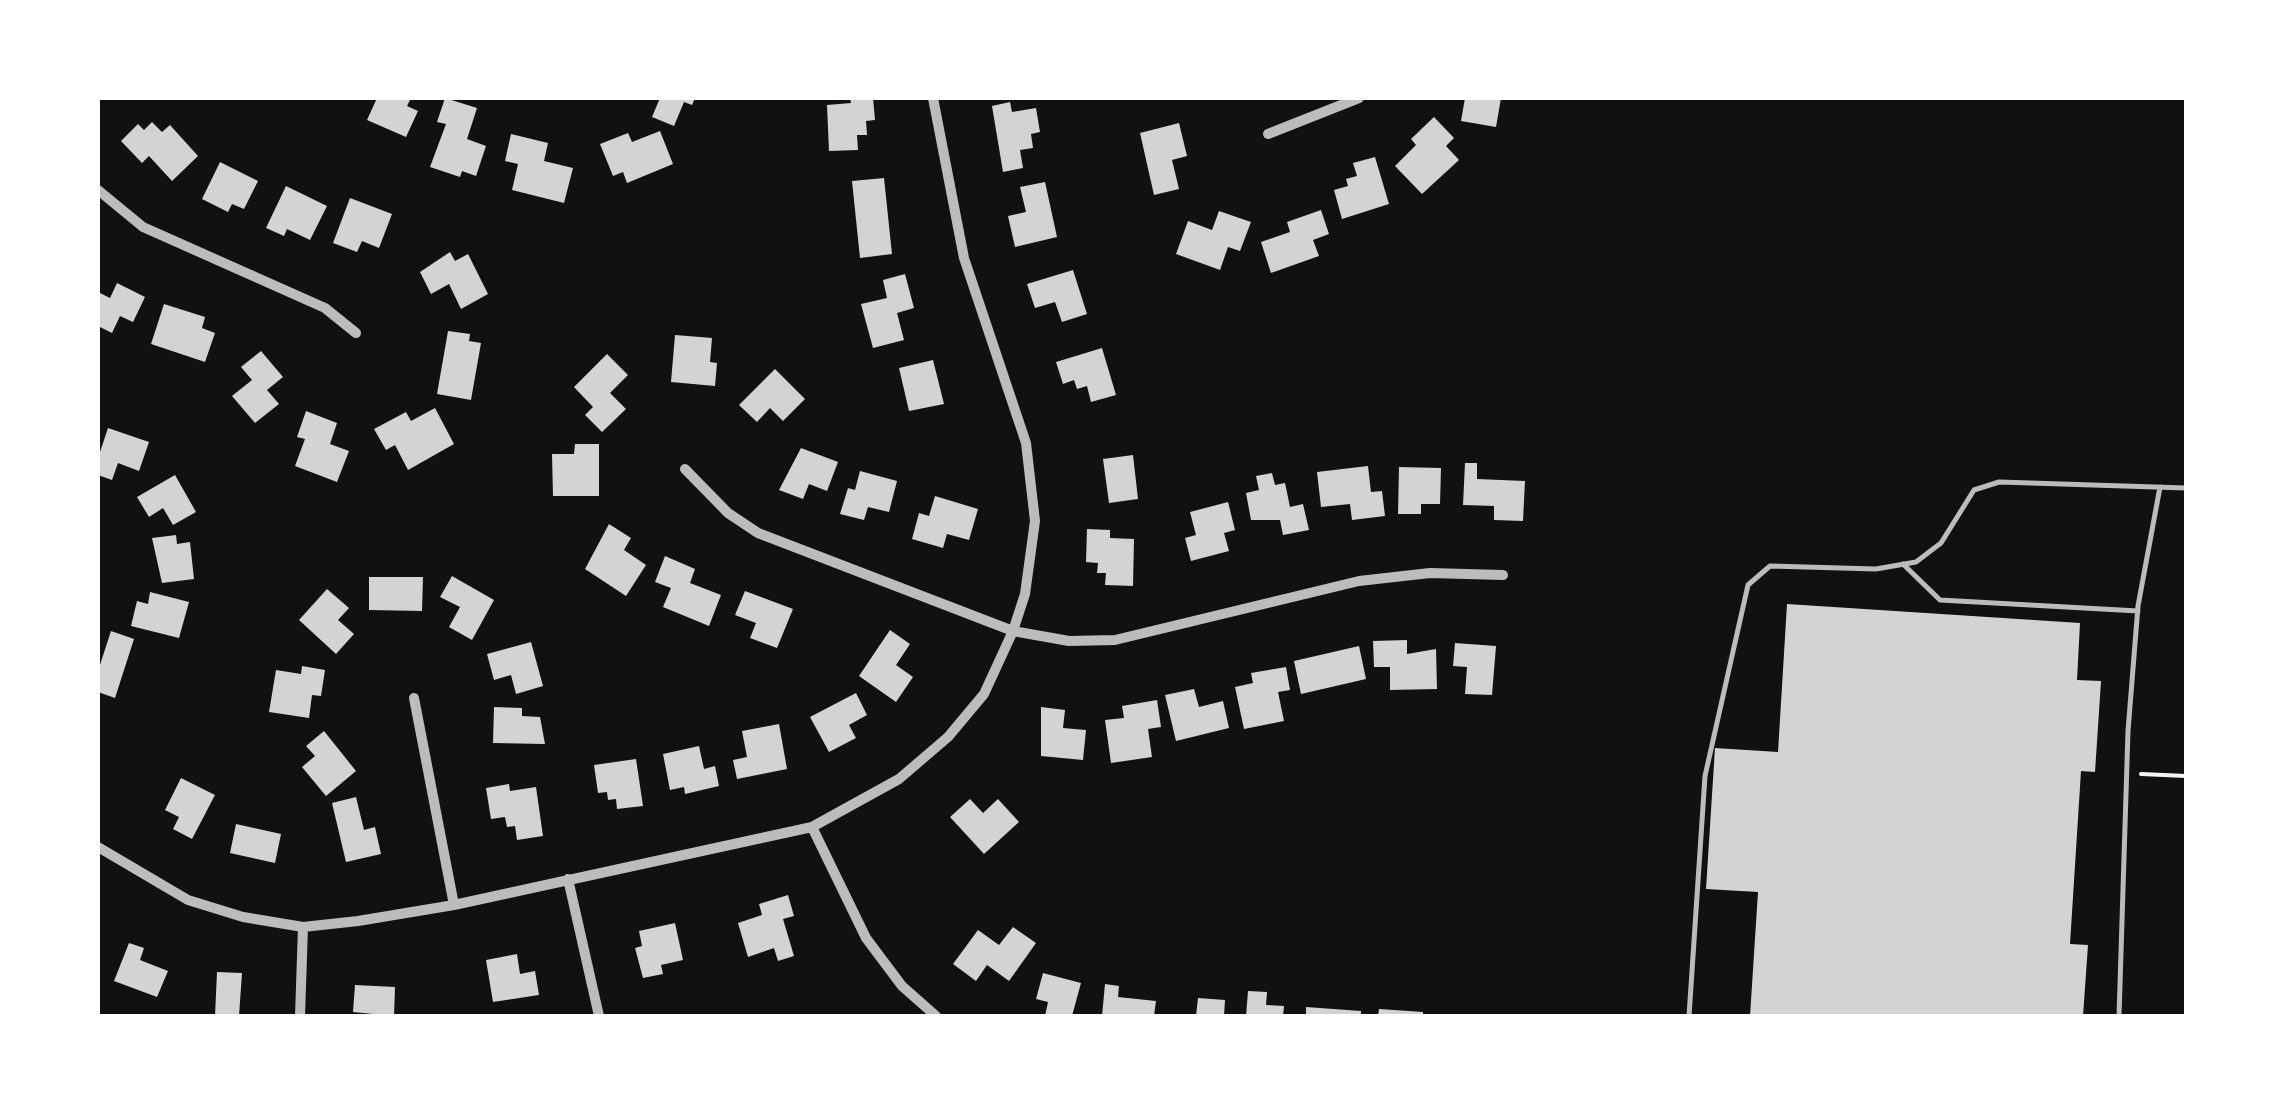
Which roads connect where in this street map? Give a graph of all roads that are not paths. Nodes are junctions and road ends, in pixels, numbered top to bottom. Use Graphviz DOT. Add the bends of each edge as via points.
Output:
graph roads {
  1 [pos="933,98"];
  2 [pos="1360,98"];
  3 [pos="1268,134"];
  4 [pos="98,190"];
  5 [pos="356,334"];
  6 [pos="685,469"];
  7 [pos="2160,488"];
  8 [pos="2186,488"];
  9 [pos="1903,564"];
  10 [pos="1503,575"];
  11 [pos="2138,610"];
  12 [pos="1013,631"];
  13 [pos="414,698"];
  14 [pos="812,827"];
  15 [pos="98,847"];
  16 [pos="568,879"];
  17 [pos="454,905"];
  18 [pos="303,927"];
  19 [pos="300,1016"];
  20 [pos="599,1016"];
  21 [pos="936,1016"];
  22 [pos="1689,1016"];
  23 [pos="2118,1016"];
  1 -- 12 [label="street" via="964,258 1026,442 1035,521"];
  2 -- 3 [label="street"];
  4 -- 5 [label="street" via="142,227 325,308"];
  6 -- 12 [label="street" via="758,534"];
  7 -- 8 [label="lane"];
  7 -- 9 [label="lane" via="2000,482 1974,490 1940,543"];
  7 -- 11 [label="lane"];
  9 -- 11 [label="lane" via="1940,600"];
  9 -- 22 [label="lane" via="1770,566 1748,585 1705,776"];
  10 -- 12 [label="street" via="1359,580 1115,640 1069,641"];
  11 -- 23 [label="lane"];
  12 -- 14 [label="street" via="984,694 948,738 899,779"];
  13 -- 17 [label="street"];
  14 -- 16 [label="street"];
  14 -- 21 [label="street" via="866,938 902,986"];
  15 -- 18 [label="street" via="188,900"];
  16 -- 17 [label="street"];
  16 -- 20 [label="street"];
  17 -- 18 [label="street"];
  18 -- 19 [label="street"];
}
